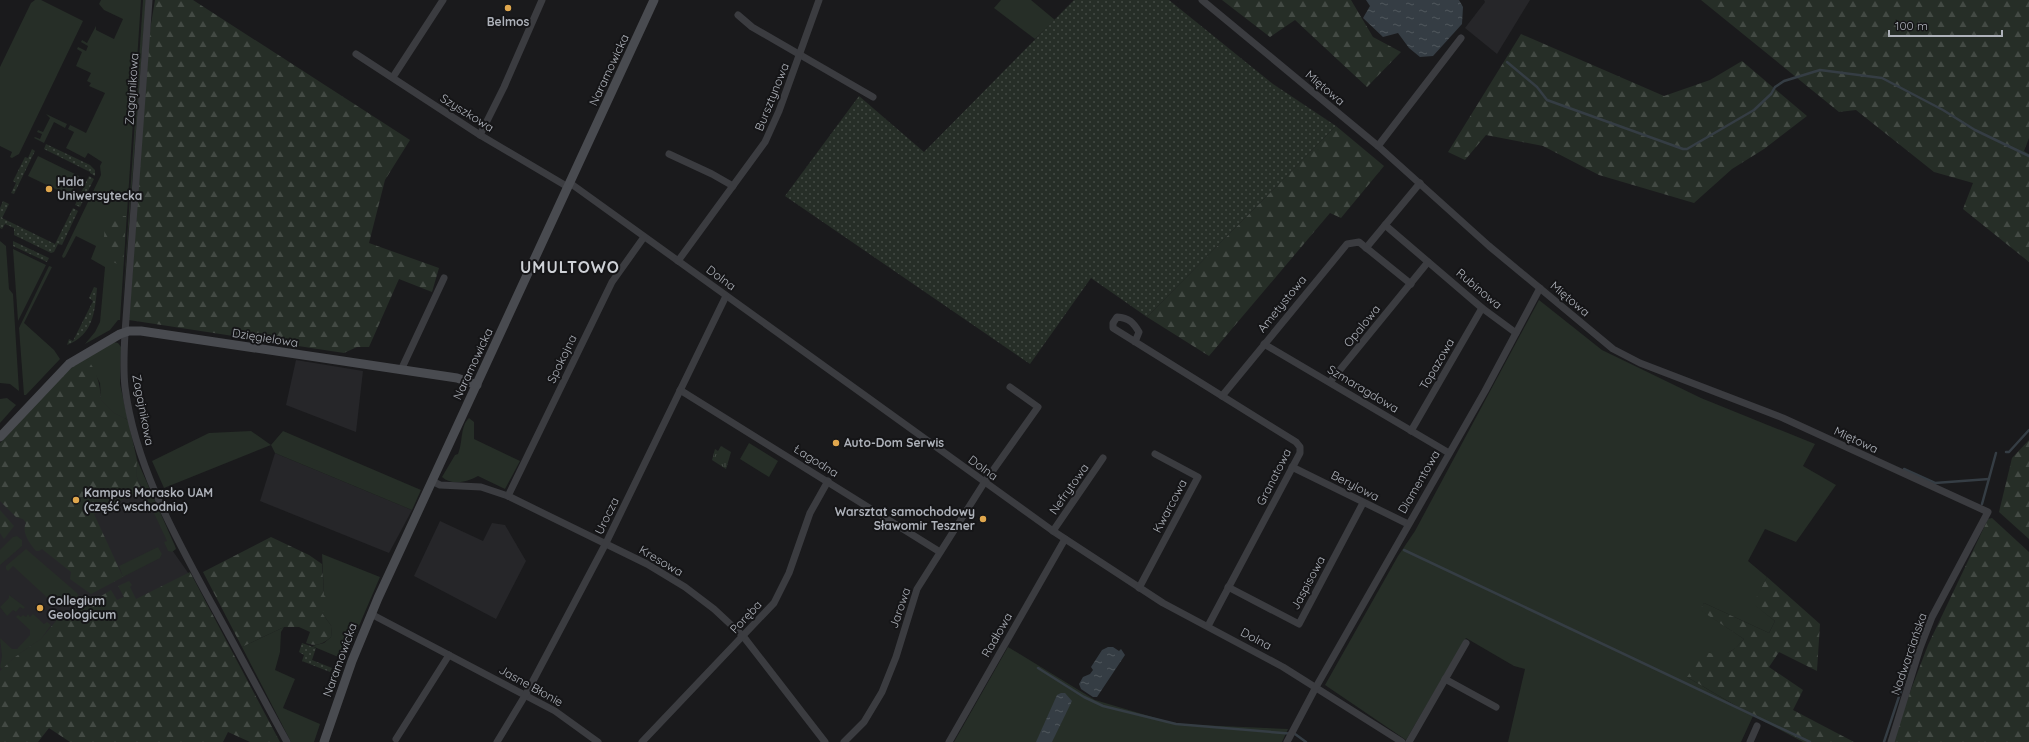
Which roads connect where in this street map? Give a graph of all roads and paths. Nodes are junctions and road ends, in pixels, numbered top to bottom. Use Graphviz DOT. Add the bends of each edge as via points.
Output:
graph roads {
  1 [pos="149,0"];
  2 [pos="443,0"];
  3 [pos="542,0"];
  4 [pos="654,0"];
  5 [pos="819,0"];
  6 [pos="1202,0"];
  7 [pos="738,15"];
  8 [pos="1461,38"];
  9 [pos="356,54"];
  10 [pos="801,54"];
  11 [pos="393,77"];
  12 [pos="873,97"];
  13 [pos="480,135"];
  14 [pos="1378,146"];
  15 [pos="669,154"];
  16 [pos="1420,182"];
  17 [pos="569,185"];
  18 [pos="733,186"];
  19 [pos="1385,225"];
  20 [pos="644,237"];
  21 [pos="1366,248"];
  22 [pos="678,262"];
  23 [pos="1428,262"];
  24 [pos="444,278"];
  25 [pos="1410,284"];
  26 [pos="1540,288"];
  27 [pos="726,296"];
  28 [pos="1482,308"];
  29 [pos="125,332"];
  30 [pos="1516,333"];
  31 [pos="1135,342"];
  32 [pos="1264,344"];
  33 [pos="401,370"];
  34 [pos="1330,382"];
  35 [pos="477,384"];
  36 [pos="1010,387"];
  37 [pos="680,390"];
  38 [pos="1222,396"];
  39 [pos="1411,431"];
  40 [pos="0,437"];
  41 [pos="1449,453"];
  42 [pos="1155,454"];
  43 [pos="1103,458"];
  44 [pos="1292,467"];
  45 [pos="432,481"];
  46 [pos="828,481"];
  47 [pos="984,483"];
  48 [pos="508,496"];
  49 [pos="1363,503"];
  50 [pos="1988,512"];
  51 [pos="1408,524"];
  52 [pos="1053,531"];
  53 [pos="1065,539"];
  54 [pos="606,543"];
  55 [pos="940,552"];
  56 [pos="1228,587"];
  57 [pos="1139,588"];
  58 [pos="371,614"];
  59 [pos="1208,626"];
  60 [pos="743,636"];
  61 [pos="1466,643"];
  62 [pos="449,655"];
  63 [pos="1445,679"];
  64 [pos="1316,687"];
  65 [pos="526,694"];
  66 [pos="1496,707"];
  67 [pos="1757,726"];
  68 [pos="396,739"];
  69 [pos="287,742"];
  70 [pos="324,742"];
  71 [pos="497,742"];
  72 [pos="598,742"];
  73 [pos="642,742"];
  74 [pos="825,742"];
  75 [pos="844,742"];
  76 [pos="949,742"];
  77 [pos="1287,742"];
  78 [pos="1402,742"];
  79 [pos="1409,742"];
  80 [pos="1750,742"];
  81 [pos="1891,742"];
  1 -- 29 [label="street, Zagajnikowa"];
  2 -- 11 [label="street"];
  3 -- 13 [label="street"];
  4 -- 17 [label="street, Naramowicka"];
  5 -- 10 [label="street, Bursztynowa"];
  6 -- 14 [label="street, Miętowa"];
  7 -- 10 [label="street, Bursztynowa" via="752,27"];
  8 -- 14 [label="street"];
  9 -- 11 [label="street, Szyszkowa"];
  10 -- 12 [label="street, Bursztynowa"];
  10 -- 18 [label="street, Bursztynowa" via="768,135"];
  11 -- 13 [label="street, Szyszkowa"];
  13 -- 17 [label="street, Szyszkowa"];
  14 -- 16 [label="street, Miętowa"];
  15 -- 18 [label="street"];
  16 -- 19 [label="street"];
  16 -- 26 [label="street, Miętowa" via="1489,246"];
  17 -- 20 [label="street, Dolna"];
  17 -- 35 [label="street, Naramowicka"];
  18 -- 22 [label="street, Bursztynowa"];
  19 -- 21 [label="street"];
  19 -- 23 [label="street, Rubinowa"];
  20 -- 22 [label="street, Dolna"];
  20 -- 48 [label="street, Spokojna" via="612,282"];
  21 -- 25 [label="street"];
  21 -- 32 [label="street, Ametystowa" via="1359,242 1343,247"];
  22 -- 27 [label="street, Dolna"];
  23 -- 25 [label="street"];
  23 -- 28 [label="street, Rubinowa"];
  24 -- 33 [label="street"];
  25 -- 34 [label="street, Opalowa"];
  26 -- 30 [label="street, Diamentowa"];
  26 -- 50 [label="street, Miętowa" via="1620,354 1782,418"];
  27 -- 37 [label="street, Urocza"];
  27 -- 47 [label="street, Dolna"];
  28 -- 30 [label="street, Rubinowa"];
  28 -- 39 [label="street, Topazowa"];
  29 -- 33 [label="street, Dzięgielowa" via="141,331"];
  29 -- 40 [label="street" via="69,364"];
  29 -- 69 [label="street, Zagajnikowa" via="124,376 127,397 140,453 152,485 182,550"];
  30 -- 41 [label="street, Diamentowa"];
  31 -- 38 [label="street, Granatowa"];
  32 -- 34 [label="street, Szmaragdowa"];
  32 -- 38 [label="street, Ametystowa"];
  33 -- 35 [label="street, Dzięgielowa"];
  34 -- 39 [label="street, Szmaragdowa"];
  35 -- 45 [label="street, Naramowicka"];
  36 -- 47 [label="street, Jarowa" via="1038,407"];
  37 -- 46 [label="street, Łagodna"];
  37 -- 54 [label="street, Urocza"];
  38 -- 44 [label="street, Granatowa" via="1296,442 1300,447 1300,453"];
  39 -- 41 [label="street, Szmaragdowa"];
  41 -- 51 [label="street, Diamentowa"];
  42 -- 57 [label="street, Kwarcowa" via="1198,477"];
  43 -- 52 [label="street, Nefrytowa"];
  44 -- 49 [label="street, Berylowa"];
  44 -- 56 [label="street, Granatowa"];
  45 -- 48 [label="street, Kresowa" via="440,485 481,487"];
  45 -- 58 [label="street, Naramowicka"];
  46 -- 55 [label="street, Łagodna"];
  46 -- 60 [label="street, Poręba" via="810,513 781,592 767,612"];
  47 -- 52 [label="street, Dolna"];
  47 -- 55 [label="street, Jarowa"];
  48 -- 54 [label="street, Kresowa"];
  49 -- 51 [label="street, Berylowa"];
  49 -- 56 [label="street, Jaspisowa" via="1299,624"];
  50 -- 81 [label="street, Nadwarciańska" via="1932,617"];
  51 -- 64 [label="street, Diamentowa"];
  52 -- 53 [label="street, Dolna"];
  53 -- 57 [label="street, Dolna"];
  53 -- 76 [label="street, Radłowa"];
  54 -- 60 [label="street, Kresowa" via="685,587"];
  54 -- 65 [label="street, Urocza"];
  55 -- 75 [label="street, Jarowa" via="914,595 896,657 876,703 864,722"];
  56 -- 59 [label="street, Granatowa"];
  57 -- 59 [label="street, Dolna"];
  58 -- 62 [label="street, Jasne Błonie"];
  58 -- 70 [label="street, Naramowicka"];
  59 -- 64 [label="street, Dolna"];
  60 -- 73 [label="street, Poręba"];
  60 -- 74 [label="street, Kresowa"];
  61 -- 63 [label="street"];
  62 -- 65 [label="street, Jasne Błonie"];
  62 -- 68 [label="street"];
  63 -- 66 [label="street"];
  63 -- 79 [label="street"];
  64 -- 77 [label="street, Diamentowa"];
  64 -- 78 [label="street, Dolna"];
  65 -- 71 [label="street, Urocza"];
  65 -- 72 [label="street, Jasne Błonie"];
  67 -- 80 [label="street"];
}
